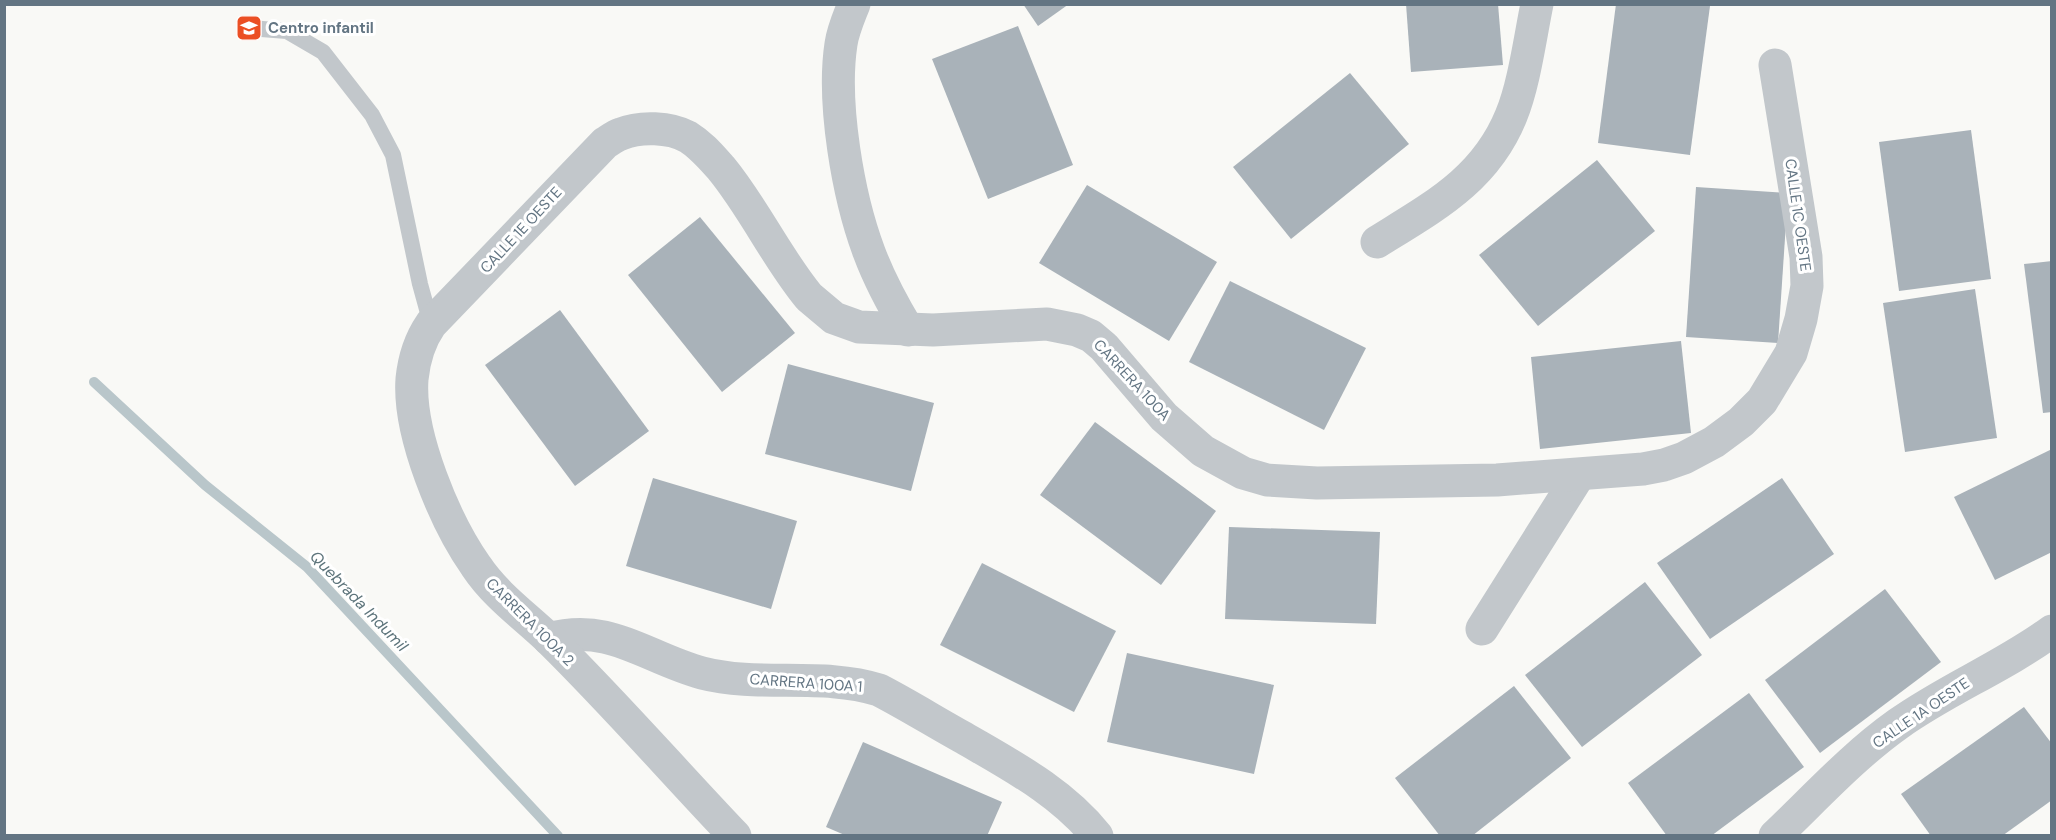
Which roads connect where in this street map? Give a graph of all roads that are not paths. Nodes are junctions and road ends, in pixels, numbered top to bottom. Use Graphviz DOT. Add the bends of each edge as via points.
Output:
graph roads {
  1 [pos="854,4"];
  2 [pos="1537,4"];
  3 [pos="249,28"];
  4 [pos="1775,65"];
  5 [pos="654,129"];
  6 [pos="1377,242"];
  7 [pos="431,324"];
  8 [pos="908,330"];
  9 [pos="415,362"];
  10 [pos="1579,475"];
  11 [pos="1482,629"];
  12 [pos="2052,631"];
  13 [pos="549,639"];
  14 [pos="735,836"];
  15 [pos="1097,836"];
  16 [pos="1775,836"];
  1 -- 8 [label="street" via="841,43 842,133 869,251"];
  2 -- 6 [label="street" via="1517,99 1497,146 1451,194"];
  3 -- 7 [label="lane" via="287,31 323,52 372,115 393,155"];
  4 -- 10 [label="street, CALLE 1C OESTE" via="1807,272 1806,300 1791,353 1762,401 1729,432 1699,451 1664,465"];
  5 -- 7 [label="street, CALLE 1E OESTE" via="620,134 605,143"];
  5 -- 8 [label="street, CARRERA 100A" via="687,137 711,157 731,180 801,287 825,312 859,327"];
  7 -- 9 [label="street, CALLE 1E OESTE"];
  8 -- 10 [label="street, CARRERA 100A" via="1047,324 1077,330 1104,347 1164,417 1203,451 1244,473 1267,480 1355,483"];
  9 -- 13 [label="street, CARRERA 100A 2" via="413,401 419,435 453,528 492,586"];
  10 -- 11 [label="street"];
  12 -- 16 [label="street, CALLE 1A OESTE" via="1899,724"];
  13 -- 14 [label="street, CARRERA 100A 2"];
  13 -- 15 [label="street, CARRERA 100A 1" via="567,634 600,635 702,673 861,684 879,690 1059,797 1083,817"];
}
